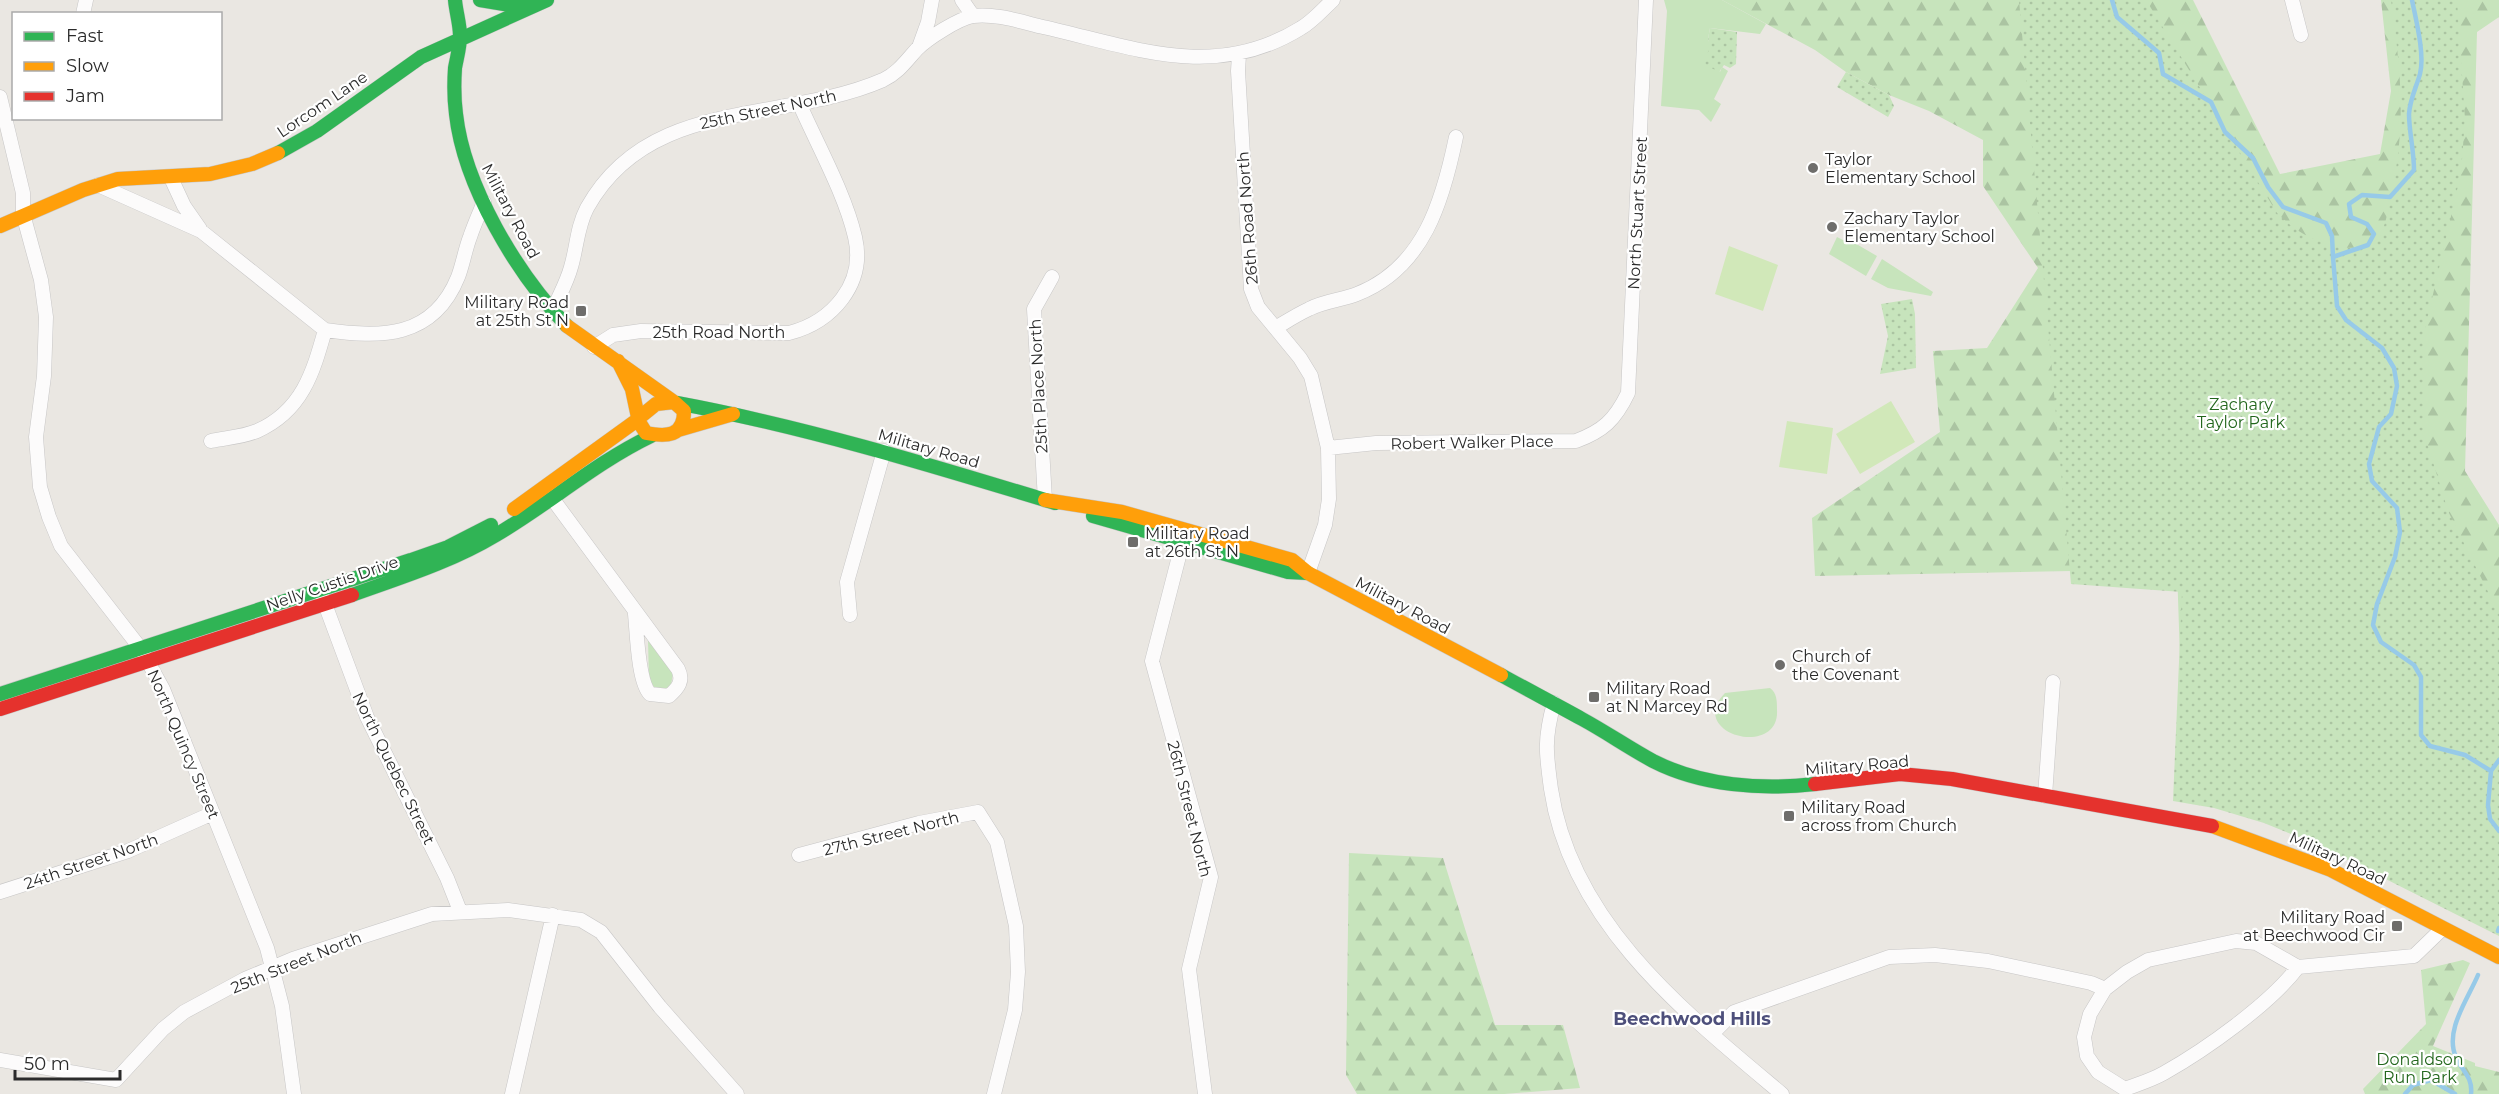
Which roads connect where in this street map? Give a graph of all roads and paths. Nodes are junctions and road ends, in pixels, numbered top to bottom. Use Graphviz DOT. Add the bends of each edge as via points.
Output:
graph roads {
  1 [pos="455,0"];
  2 [pos="480,0"];
  3 [pos="536,0"];
  4 [pos="547,0"];
  5 [pos="932,0"];
  6 [pos="962,0"];
  7 [pos="1333,0"];
  8 [pos="1646,0"];
  9 [pos="2292,0"];
  10 [pos="973,16"];
  11 [pos="2301,35"];
  12 [pos="460,38"];
  13 [pos="918,47"];
  14 [pos="1239,55"];
  15 [pos="4,105"];
  16 [pos="800,105"];
  17 [pos="1456,137"];
  18 [pos="171,178"];
  19 [pos="98,185"];
  20 [pos="484,202"];
  21 [pos="23,214"];
  22 [pos="0,226"];
  23 [pos="201,231"];
  24 [pos="1052,277"];
  25 [pos="553,310"];
  26 [pos="1277,327"];
  27 [pos="325,330"];
  28 [pos="594,347"];
  29 [pos="618,362"];
  30 [pos="676,403"];
  31 [pos="734,414"];
  32 [pos="640,417"];
  33 [pos="1611,422"];
  34 [pos="678,430"];
  35 [pos="651,436"];
  36 [pos="211,441"];
  37 [pos="1328,448"];
  38 [pos="884,451"];
  39 [pos="548,493"];
  40 [pos="1045,500"];
  41 [pos="1187,528"];
  42 [pos="1183,543"];
  43 [pos="1308,573"];
  44 [pos="322,597"];
  45 [pos="635,614"];
  46 [pos="850,615"];
  47 [pos="141,649"];
  48 [pos="149,662"];
  49 [pos="2053,682"];
  50 [pos="0,694"];
  51 [pos="1554,703"];
  52 [pos="0,709"];
  53 [pos="2045,796"];
  54 [pos="213,813"];
  55 [pos="799,855"];
  56 [pos="0,892"];
  57 [pos="460,911"];
  58 [pos="554,915"];
  59 [pos="2442,929"];
  60 [pos="2499,957"];
  61 [pos="273,967"];
  62 [pos="2298,967"];
  63 [pos="2105,989"];
  64 [pos="1712,1034"];
  65 [pos="0,1060"];
  66 [pos="114,1087"];
  67 [pos="294,1094"];
  68 [pos="512,1094"];
  69 [pos="737,1094"];
  70 [pos="994,1094"];
  71 [pos="1205,1094"];
  72 [pos="1782,1094"];
  1 -- 12 [label="main road, Military Road"];
  2 -- 3 [label="main road" via="510,5"];
  4 -- 12 [label="main road, Lorcom Lane"];
  5 -- 13 [label="street"];
  6 -- 10 [label="street"];
  7 -- 14 [label="street" via="1304,27 1277,42"];
  8 -- 33 [label="street, North Stuart Street" via="1628,393"];
  9 -- 11 [label="street"];
  10 -- 13 [label="street, 25th Street North"];
  10 -- 14 [label="street" via="1011,20 1150,54 1195,58"];
  12 -- 18 [label="main road, Lorcom Lane" via="421,57 317,132 283,151 252,164"];
  12 -- 20 [label="main road, Military Road" via="455,71 458,128 468,166"];
  13 -- 16 [label="street, 25th Street North" via="896,72 882,80"];
  14 -- 26 [label="street, 26th Road North" via="1248,272 1258,306"];
  15 -- 21 [label="street, North Quincy Street" via="23,193"];
  16 -- 25 [label="street, 25th Street North" via="688,126 637,151 615,171 586,210 572,266"];
  16 -- 28 [label="street, 25th Road North" via="855,238 855,269 839,305 826,318 789,333 641,331 613,335"];
  17 -- 26 [label="street" via="1442,198 1413,253 1389,277 1359,293 1310,308"];
  18 -- 19 [label="main road, Lorcom Lane" via="118,179"];
  18 -- 23 [label="street"];
  19 -- 21 [label="main road, Lorcom Lane"];
  19 -- 23 [label="street"];
  20 -- 25 [label="main road, Military Road" via="522,268"];
  20 -- 27 [label="street" via="458,278 440,307 418,324 385,335"];
  21 -- 22 [label="main road, Lorcom Lane"];
  21 -- 47 [label="street, North Quincy Street" via="41,279 46,324 36,437 45,506 61,546"];
  23 -- 27 [label="street"];
  24 -- 40 [label="street, 25th Place North" via="1034,309"];
  25 -- 28 [label="main road, Military Road"];
  26 -- 37 [label="street, 26th Road North" via="1311,376"];
  27 -- 36 [label="street" via="311,378 285,413 255,432"];
  28 -- 29 [label="main road, Military Road"];
  29 -- 30 [label="main road, Military Road"];
  29 -- 32 [label="main road"];
  30 -- 31 [label="main road, Military Road"];
  30 -- 32 [label="main road" via="656,404"];
  30 -- 34 [label="main road" via="684,411"];
  31 -- 34 [label="main road, Military Road"];
  31 -- 38 [label="main road, Military Road"];
  32 -- 35 [label="main road" via="643,430"];
  32 -- 39 [label="main road, Nelly Custis Drive"];
  33 -- 37 [label="street, Robert Walker Place" via="1576,441 1376,443"];
  34 -- 35 [label="main road" via="664,437"];
  35 -- 39 [label="main road, Nelly Custis Drive"];
  37 -- 43 [label="street, 26th Road North" via="1329,499"];
  38 -- 40 [label="main road, Military Road"];
  38 -- 46 [label="street" via="848,582"];
  39 -- 44 [label="main road, Nelly Custis Drive" via="498,534"];
  39 -- 45 [label="street"];
  40 -- 41 [label="main road, Military Road" via="1122,512"];
  40 -- 42 [label="main road, Military Road"];
  41 -- 42 [label="street, 26th Street North"];
  41 -- 43 [label="main road, Military Road" via="1292,560"];
  42 -- 43 [label="main road, Military Road" via="1288,572"];
  42 -- 71 [label="street, 26th Street North" via="1152,661 1211,877 1189,969"];
  43 -- 51 [label="main road, Military Road"];
  44 -- 47 [label="main road, Nelly Custis Drive"];
  44 -- 48 [label="main road, Nelly Custis Drive"];
  44 -- 57 [label="street, North Quebec Street" via="367,717"];
  45 -- 45 [label="street" via="644,688 650,694 669,696 678,688 680,673 654,633"];
  47 -- 48 [label="street, North Quincy Street"];
  47 -- 50 [label="main road, Nelly Custis Drive"];
  48 -- 52 [label="main road, Nelly Custis Drive"];
  48 -- 54 [label="street, North Quincy Street"];
  49 -- 53 [label="street"];
  51 -- 53 [label="main road, Military Road" via="1655,762 1710,780 1790,787 1900,774"];
  51 -- 64 [label="street" via="1545,734 1547,760 1555,814 1569,860 1585,892 1634,959"];
  53 -- 59 [label="main road, Military Road" via="2217,826 2331,870"];
  54 -- 56 [label="street, 24th Street North" via="128,851"];
  54 -- 61 [label="street, North Quincy Street"];
  55 -- 70 [label="street, 27th Street North" via="919,823 978,812 997,842 1017,937 1015,1010"];
  57 -- 58 [label="street, 25th Street North" via="508,910"];
  57 -- 61 [label="street, 25th Street North" via="432,914 377,930"];
  58 -- 68 [label="street"];
  58 -- 69 [label="street, 25th Street North" via="581,920 601,932 660,1007"];
  59 -- 60 [label="main road, Military Road"];
  59 -- 62 [label="street" via="2414,956"];
  61 -- 66 [label="street, 25th Street North" via="184,1012 163,1029"];
  61 -- 67 [label="street, North Quincy Street"];
  62 -- 63 [label="street" via="2256,943 2236,940 2148,960"];
  62 -- 63 [label="street" via="2287,982 2218,1037 2163,1074 2125,1089 2098,1072 2087,1056 2084,1037 2090,1014"];
  63 -- 64 [label="street" via="1989,961 1935,955 1889,957 1734,1012"];
  64 -- 72 [label="street"];
  65 -- 66 [label="street, 25th Street North"];
}
